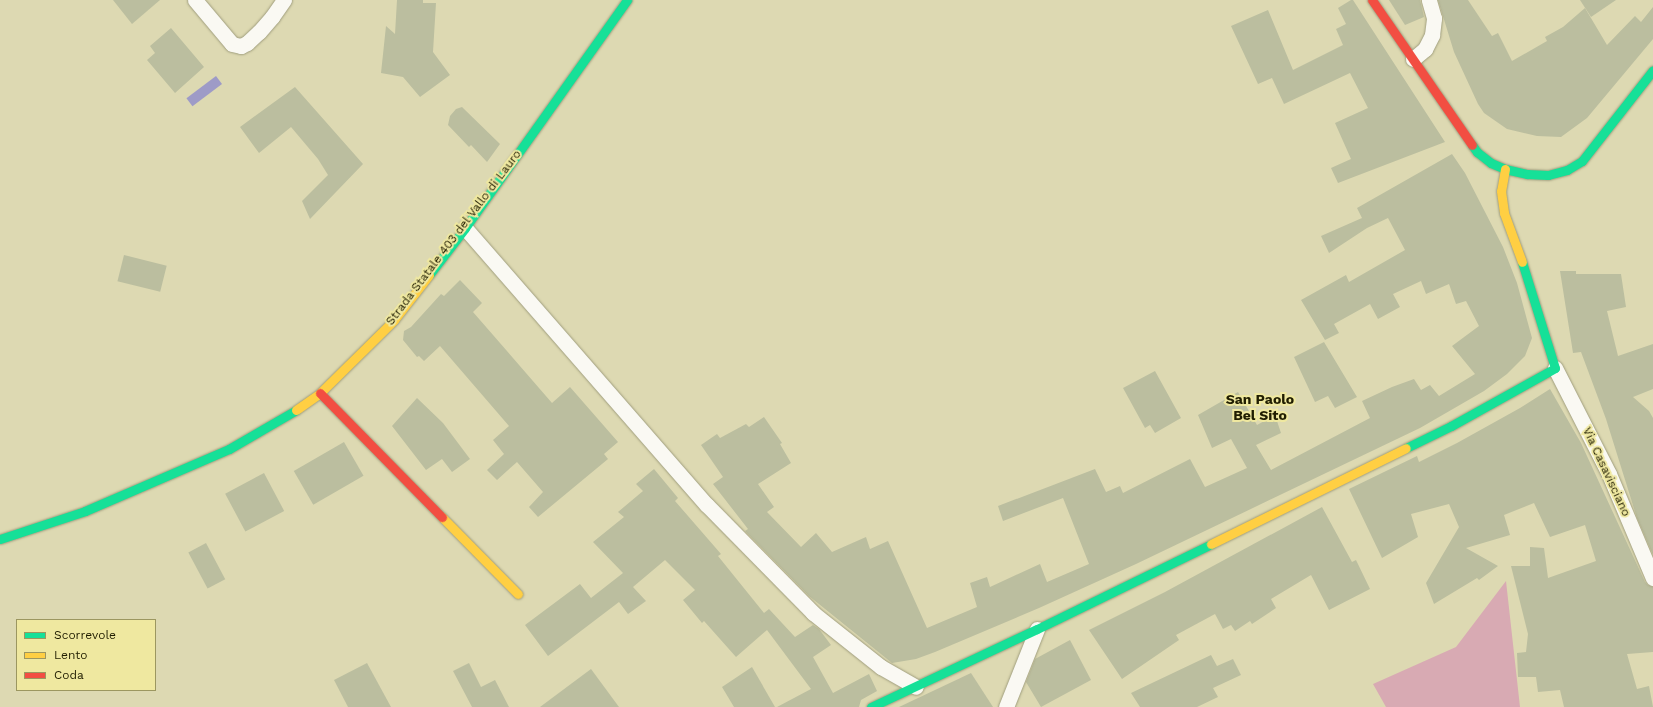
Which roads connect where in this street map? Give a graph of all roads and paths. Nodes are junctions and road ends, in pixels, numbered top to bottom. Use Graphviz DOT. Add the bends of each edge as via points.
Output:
graph roads {
  1 [pos="195,0"];
  2 [pos="284,0"];
  3 [pos="627,0"];
  4 [pos="1372,0"];
  5 [pos="1429,0"];
  6 [pos="1413,59"];
  7 [pos="1653,70"];
  8 [pos="1505,169"];
  9 [pos="465,228"];
  10 [pos="1555,368"];
  11 [pos="320,393"];
  12 [pos="0,539"];
  13 [pos="1653,578"];
  14 [pos="518,594"];
  15 [pos="1036,630"];
  16 [pos="916,687"];
  17 [pos="871,707"];
  18 [pos="1006,707"];
  1 -- 2 [label="street" via="232,44 241,46 259,32"];
  3 -- 9 [label="main road, Strada Statale 403 del Vallo di Lauro"];
  4 -- 6 [label="main road"];
  5 -- 6 [label="street" via="1434,18 1432,35 1425,49"];
  6 -- 8 [label="main road" via="1477,152 1490,163"];
  7 -- 8 [label="main road" via="1582,161 1567,170 1548,175"];
  8 -- 10 [label="main road" via="1500,191 1504,213 1528,279"];
  9 -- 11 [label="main road, Strada Statale 403 del Vallo di Lauro" via="394,320"];
  9 -- 16 [label="street" via="707,505 813,613 880,666"];
  10 -- 13 [label="street, Via Casavisciano" via="1609,474"];
  10 -- 15 [label="main road" via="1451,426"];
  11 -- 12 [label="main road, Strada Statale 403 del Vallo di Lauro" via="282,419 229,449 85,511"];
  11 -- 14 [label="main road"];
  15 -- 16 [label="main road"];
  15 -- 18 [label="street"];
  16 -- 17 [label="main road"];
}
